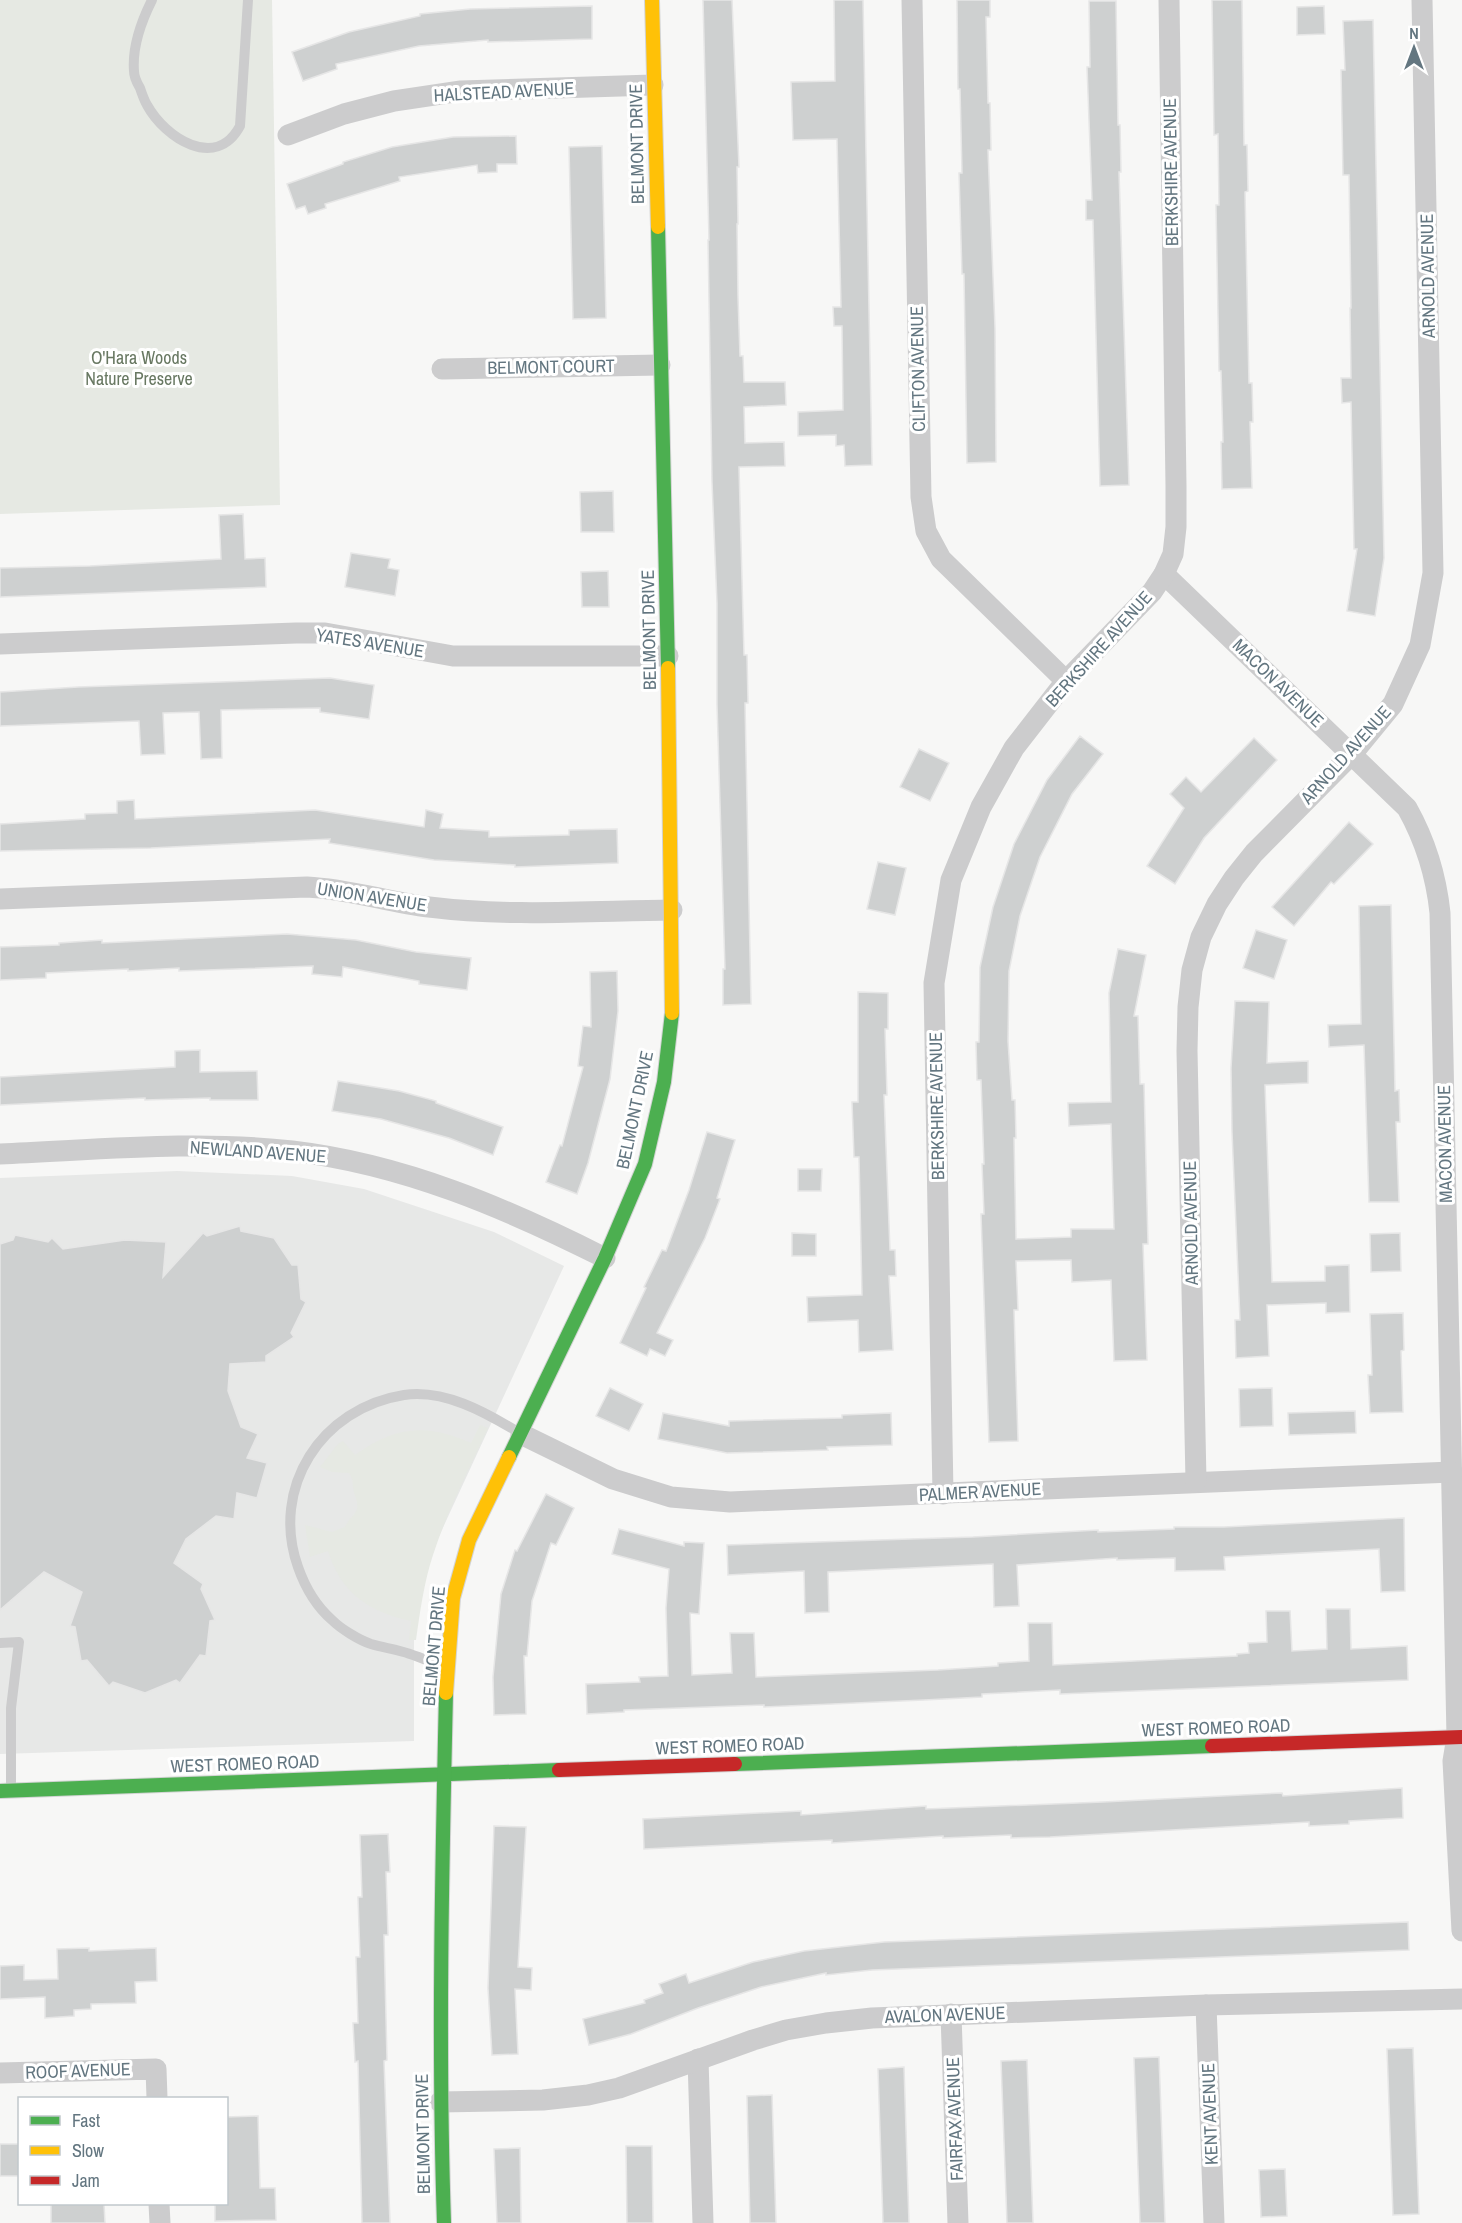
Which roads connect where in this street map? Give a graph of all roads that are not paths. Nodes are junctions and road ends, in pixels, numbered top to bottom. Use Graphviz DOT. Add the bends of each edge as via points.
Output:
graph roads {
  1 [pos="152,0"];
  2 [pos="248,0"];
  3 [pos="652,0"];
  4 [pos="912,0"];
  5 [pos="1168,0"];
  6 [pos="1422,0"];
  7 [pos="653,85"];
  8 [pos="288,135"];
  9 [pos="660,365"];
  10 [pos="442,369"];
  11 [pos="1164,574"];
  12 [pos="0,644"];
  13 [pos="668,656"];
  14 [pos="1066,681"];
  15 [pos="1352,754"];
  16 [pos="0,899"];
  17 [pos="672,910"];
  18 [pos="0,1154"];
  19 [pos="605,1258"];
  20 [pos="521,1434"];
  21 [pos="1452,1472"];
  22 [pos="1196,1481"];
  23 [pos="943,1494"];
  24 [pos="0,1643"];
  25 [pos="447,1668"];
  26 [pos="6,1709"];
  27 [pos="1459,1737"];
  28 [pos="446,1774"];
  29 [pos="5,1791"];
  30 [pos="1462,1931"];
  31 [pos="1462,1999"];
  32 [pos="1206,2005"];
  33 [pos="951,2014"];
  34 [pos="698,2059"];
  35 [pos="0,2073"];
  36 [pos="157,2097"];
  37 [pos="440,2102"];
  38 [pos="159,2205"];
  39 [pos="160,2223"];
  40 [pos="444,2223"];
  41 [pos="703,2223"];
  42 [pos="958,2223"];
  43 [pos="1214,2223"];
  1 -- 2 [label="lane" via="135,46 133,73 147,106 167,130 204,149 226,143 240,126"];
  3 -- 7 [label="street, BELMONT DRIVE"];
  4 -- 14 [label="street, CLIFTON AVENUE" via="924,523 941,559"];
  5 -- 11 [label="street, BERKSHIRE AVENUE" via="1176,527 1173,554"];
  6 -- 15 [label="street, ARNOLD AVENUE" via="1433,573 1420,645 1393,704"];
  7 -- 8 [label="street, HALSTEAD AVENUE" via="461,91 394,101"];
  7 -- 9 [label="street, BELMONT DRIVE"];
  9 -- 10 [label="street, BELMONT COURT"];
  9 -- 13 [label="street, BELMONT DRIVE"];
  11 -- 14 [label="street, BERKSHIRE AVENUE" via="1154,590"];
  11 -- 15 [label="street, MACON AVENUE"];
  12 -- 13 [label="street, YATES AVENUE" via="325,633 453,656"];
  13 -- 17 [label="street, BELMONT DRIVE"];
  14 -- 23 [label="street, BERKSHIRE AVENUE" via="1014,748 981,807 951,880 934,983"];
  15 -- 21 [label="street, MACON AVENUE" via="1407,808 1428,852 1438,891"];
  15 -- 22 [label="street, ARNOLD AVENUE" via="1234,878 1217,904 1192,970 1187,1051"];
  16 -- 17 [label="street, UNION AVENUE" via="307,887 336,888 428,907 498,912"];
  17 -- 19 [label="street, BELMONT DRIVE" via="673,1006 664,1082 645,1164"];
  18 -- 19 [label="street, NEWLAND AVENUE" via="222,1146 340,1159 382,1168 486,1202"];
  19 -- 20 [label="street, BELMONT DRIVE"];
  20 -- 23 [label="street, PALMER AVENUE" via="612,1479 671,1497 730,1502"];
  20 -- 25 [label="street, BELMONT DRIVE" via="469,1540 453,1599"];
  20 -- 25 [label="lane" via="487,1414 447,1398 405,1395 364,1406 329,1431 309,1456 290,1505 291,1547 305,1587 332,1620 367,1643"];
  21 -- 22 [label="street, PALMER AVENUE"];
  21 -- 27 [label="street, MACON AVENUE"];
  22 -- 23 [label="street, PALMER AVENUE"];
  24 -- 26 [label="lane" via="18,1642"];
  25 -- 28 [label="street, BELMONT DRIVE"];
  26 -- 29 [label="lane"];
  27 -- 28 [label="street, WEST ROMEO ROAD"];
  27 -- 30 [label="street, MACON AVENUE" via="1453,1761"];
  28 -- 29 [label="street, WEST ROMEO ROAD"];
  28 -- 37 [label="street, BELMONT DRIVE"];
  31 -- 32 [label="street, AVALON AVENUE"];
  32 -- 33 [label="street, AVALON AVENUE"];
  32 -- 43 [label="street, KENT AVENUE"];
  33 -- 34 [label="street, AVALON AVENUE" via="826,2022"];
  33 -- 42 [label="street, FAIRFAX AVENUE"];
  34 -- 37 [label="street, AVALON AVENUE" via="588,2095"];
  34 -- 41 [label="street"];
  35 -- 36 [label="street, ROOF AVENUE" via="156,2068"];
  37 -- 40 [label="street, BELMONT DRIVE"];
  38 -- 39 [label="street"];
}
